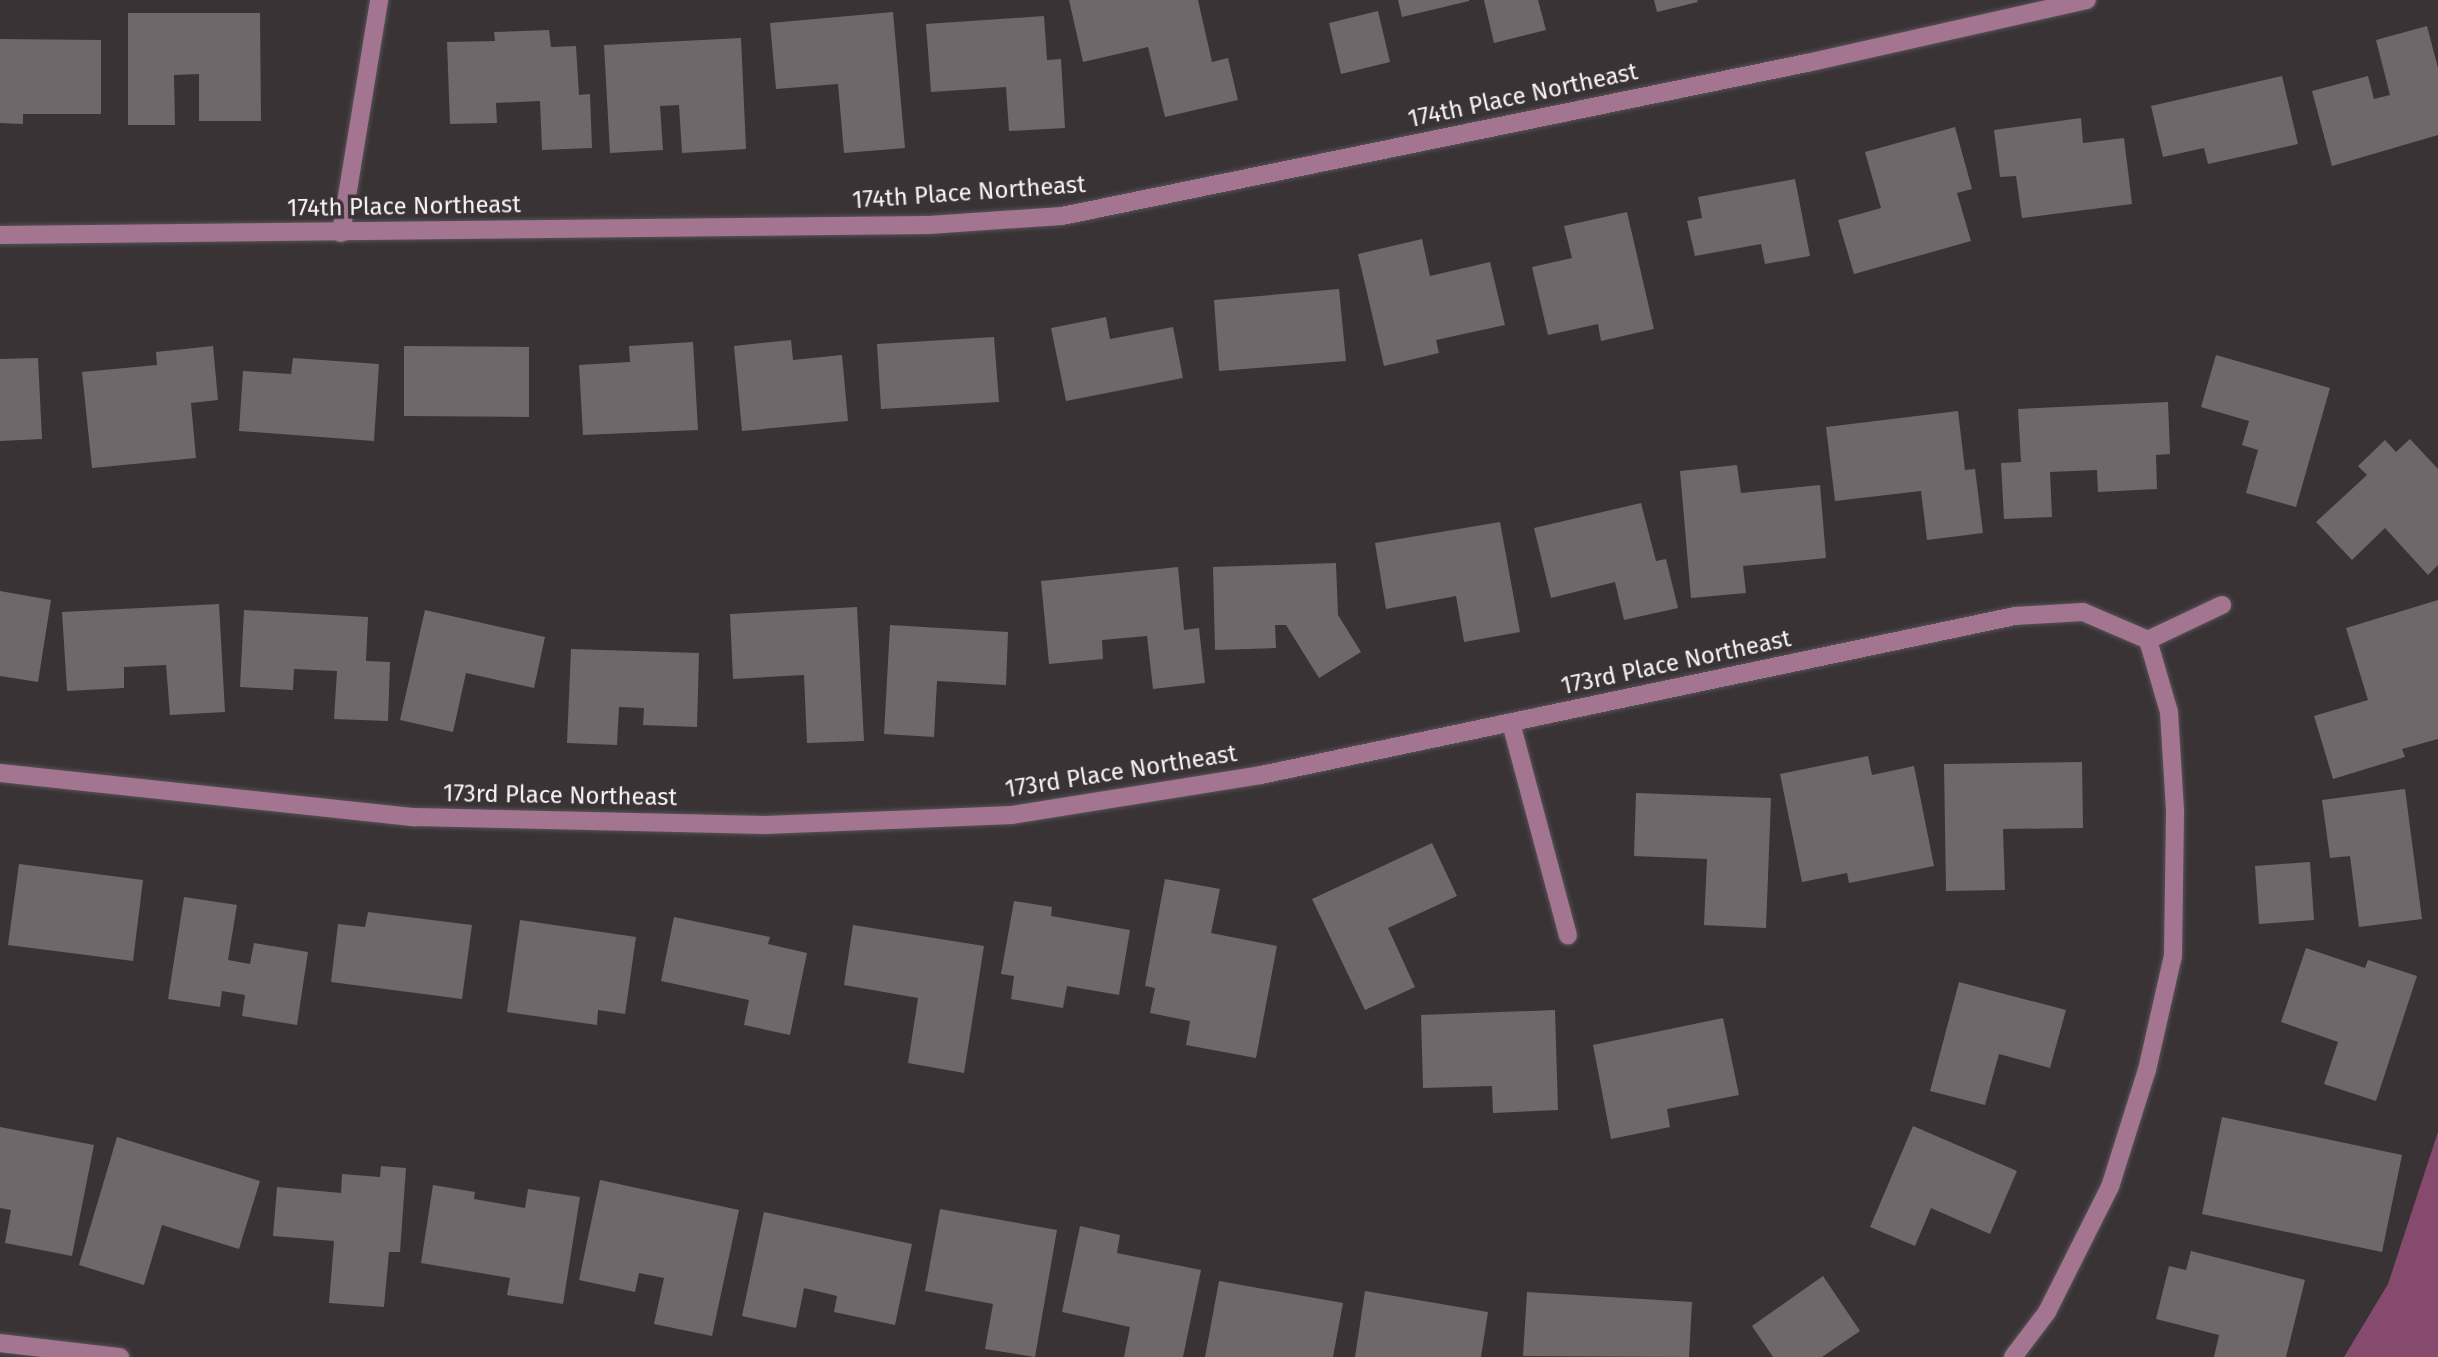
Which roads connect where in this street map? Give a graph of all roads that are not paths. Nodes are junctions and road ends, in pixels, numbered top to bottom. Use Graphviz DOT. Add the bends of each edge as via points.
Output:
graph roads {
  1 [pos="379,0"];
  2 [pos="2087,0"];
  3 [pos="341,233"];
  4 [pos="0,235"];
  5 [pos="2222,605"];
  6 [pos="2148,640"];
  7 [pos="1511,723"];
  8 [pos="0,773"];
  9 [pos="1568,935"];
  10 [pos="0,1343"];
  11 [pos="120,1357"];
  12 [pos="2013,1357"];
  1 -- 3 [label="street"];
  2 -- 3 [label="street, 174th Place Northeast" via="1807,63 1062,216 929,225"];
  3 -- 4 [label="street, 174th Place Northeast"];
  5 -- 6 [label="street"];
  6 -- 7 [label="street, 173rd Place Northeast" via="2083,612 2015,616"];
  6 -- 12 [label="street" via="2169,712 2175,810 2173,956 2147,1070 2110,1187 2047,1312"];
  7 -- 8 [label="street, 173rd Place Northeast" via="1261,775 1012,815 765,825 415,817"];
  7 -- 9 [label="street"];
  10 -- 11 [label="street"];
}
